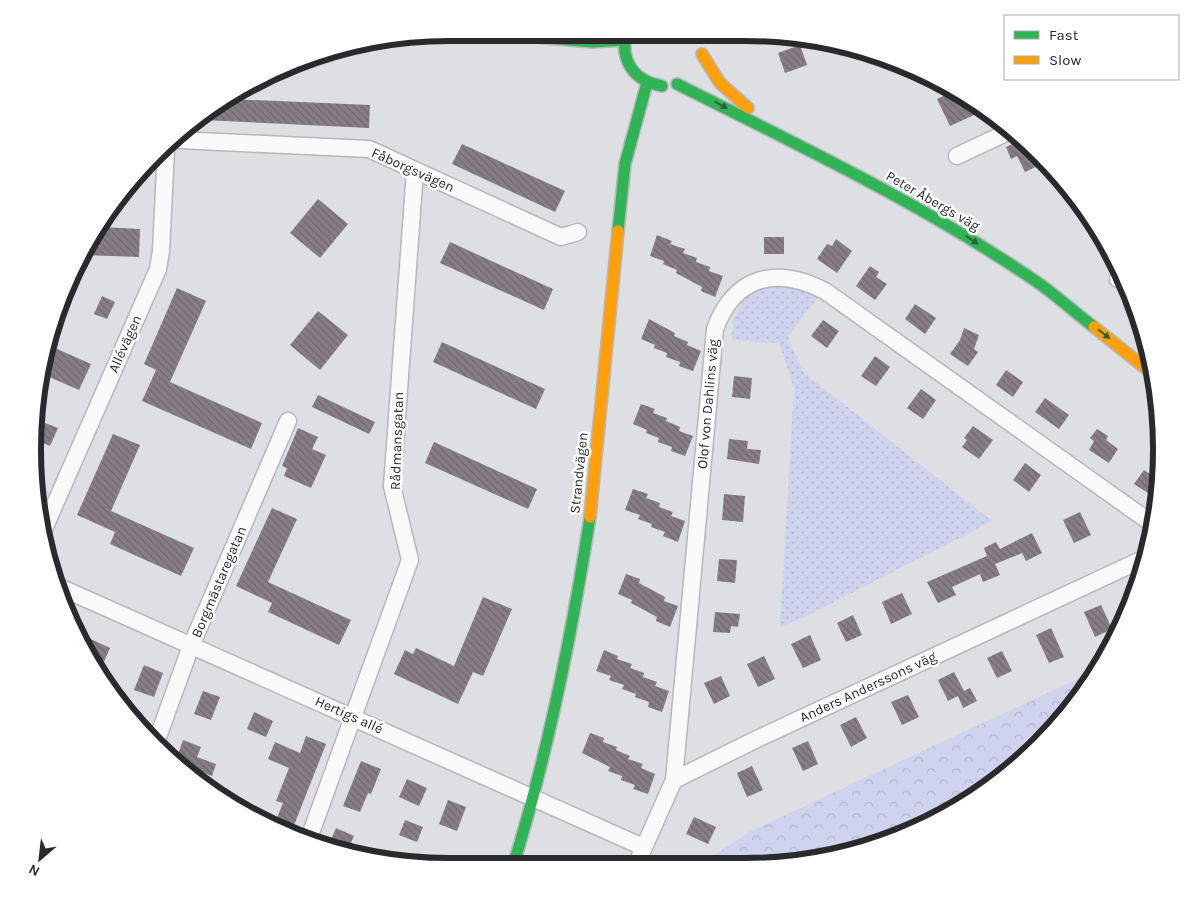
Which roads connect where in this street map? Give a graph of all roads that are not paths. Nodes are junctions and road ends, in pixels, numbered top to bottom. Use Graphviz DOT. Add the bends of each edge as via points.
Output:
graph roads {
  1 [pos="581,41"];
  2 [pos="599,41"];
  3 [pos="625,41"];
  4 [pos="697,66"];
  5 [pos="689,77"];
  6 [pos="647,83"];
  7 [pos="678,84"];
  8 [pos="1003,134"];
  9 [pos="183,140"];
  10 [pos="957,156"];
  11 [pos="166,157"];
  12 [pos="415,171"];
  13 [pos="578,232"];
  14 [pos="1068,291"];
  15 [pos="1144,367"];
  16 [pos="288,421"];
  17 [pos="1146,520"];
  18 [pos="48,521"];
  19 [pos="1137,562"];
  20 [pos="66,589"];
  21 [pos="191,646"];
  22 [pos="354,717"];
  23 [pos="159,735"];
  24 [pos="674,780"];
  25 [pos="534,798"];
  26 [pos="311,833"];
  27 [pos="643,847"];
  28 [pos="516,858"];
  29 [pos="639,858"];
  1 -- 2 [label="street"];
  3 -- 6 [label="street" via="624,56 628,66"];
  4 -- 14 [label="street, Peter Åbergs väg" via="702,48 720,83 744,106 951,215"];
  5 -- 7 [label="street"];
  6 -- 7 [label="street" via="662,86"];
  6 -- 25 [label="street, Strandvägen" via="625,164 591,507 577,602"];
  7 -- 15 [label="street, Peter Åbergs väg, one-way" via="846,169 949,226 1035,281"];
  8 -- 10 [label="street"];
  9 -- 12 [label="street, Fåborgsvägen" via="369,149"];
  11 -- 18 [label="street, Allévägen" via="158,269"];
  12 -- 13 [label="street, Fåborgsvägen" via="561,237"];
  12 -- 22 [label="street, Rådmansgatan" via="392,486 410,560"];
  16 -- 21 [label="street, Borgmästaregatan"];
  17 -- 24 [label="street, Olof von Dahlins väg" via="825,292 790,278 772,277 754,282 738,292 726,306 715,329"];
  19 -- 24 [label="street, Anders Anderssons väg"];
  20 -- 21 [label="street, Hertigs allé"];
  21 -- 22 [label="street, Hertigs allé"];
  21 -- 23 [label="street, Borgmästaregatan"];
  22 -- 25 [label="street, Hertigs allé"];
  22 -- 26 [label="street, Rådmansgatan"];
  24 -- 27 [label="street"];
  25 -- 27 [label="street, Hertigs allé"];
  25 -- 28 [label="street, Strandvägen"];
  27 -- 29 [label="street"];
}
